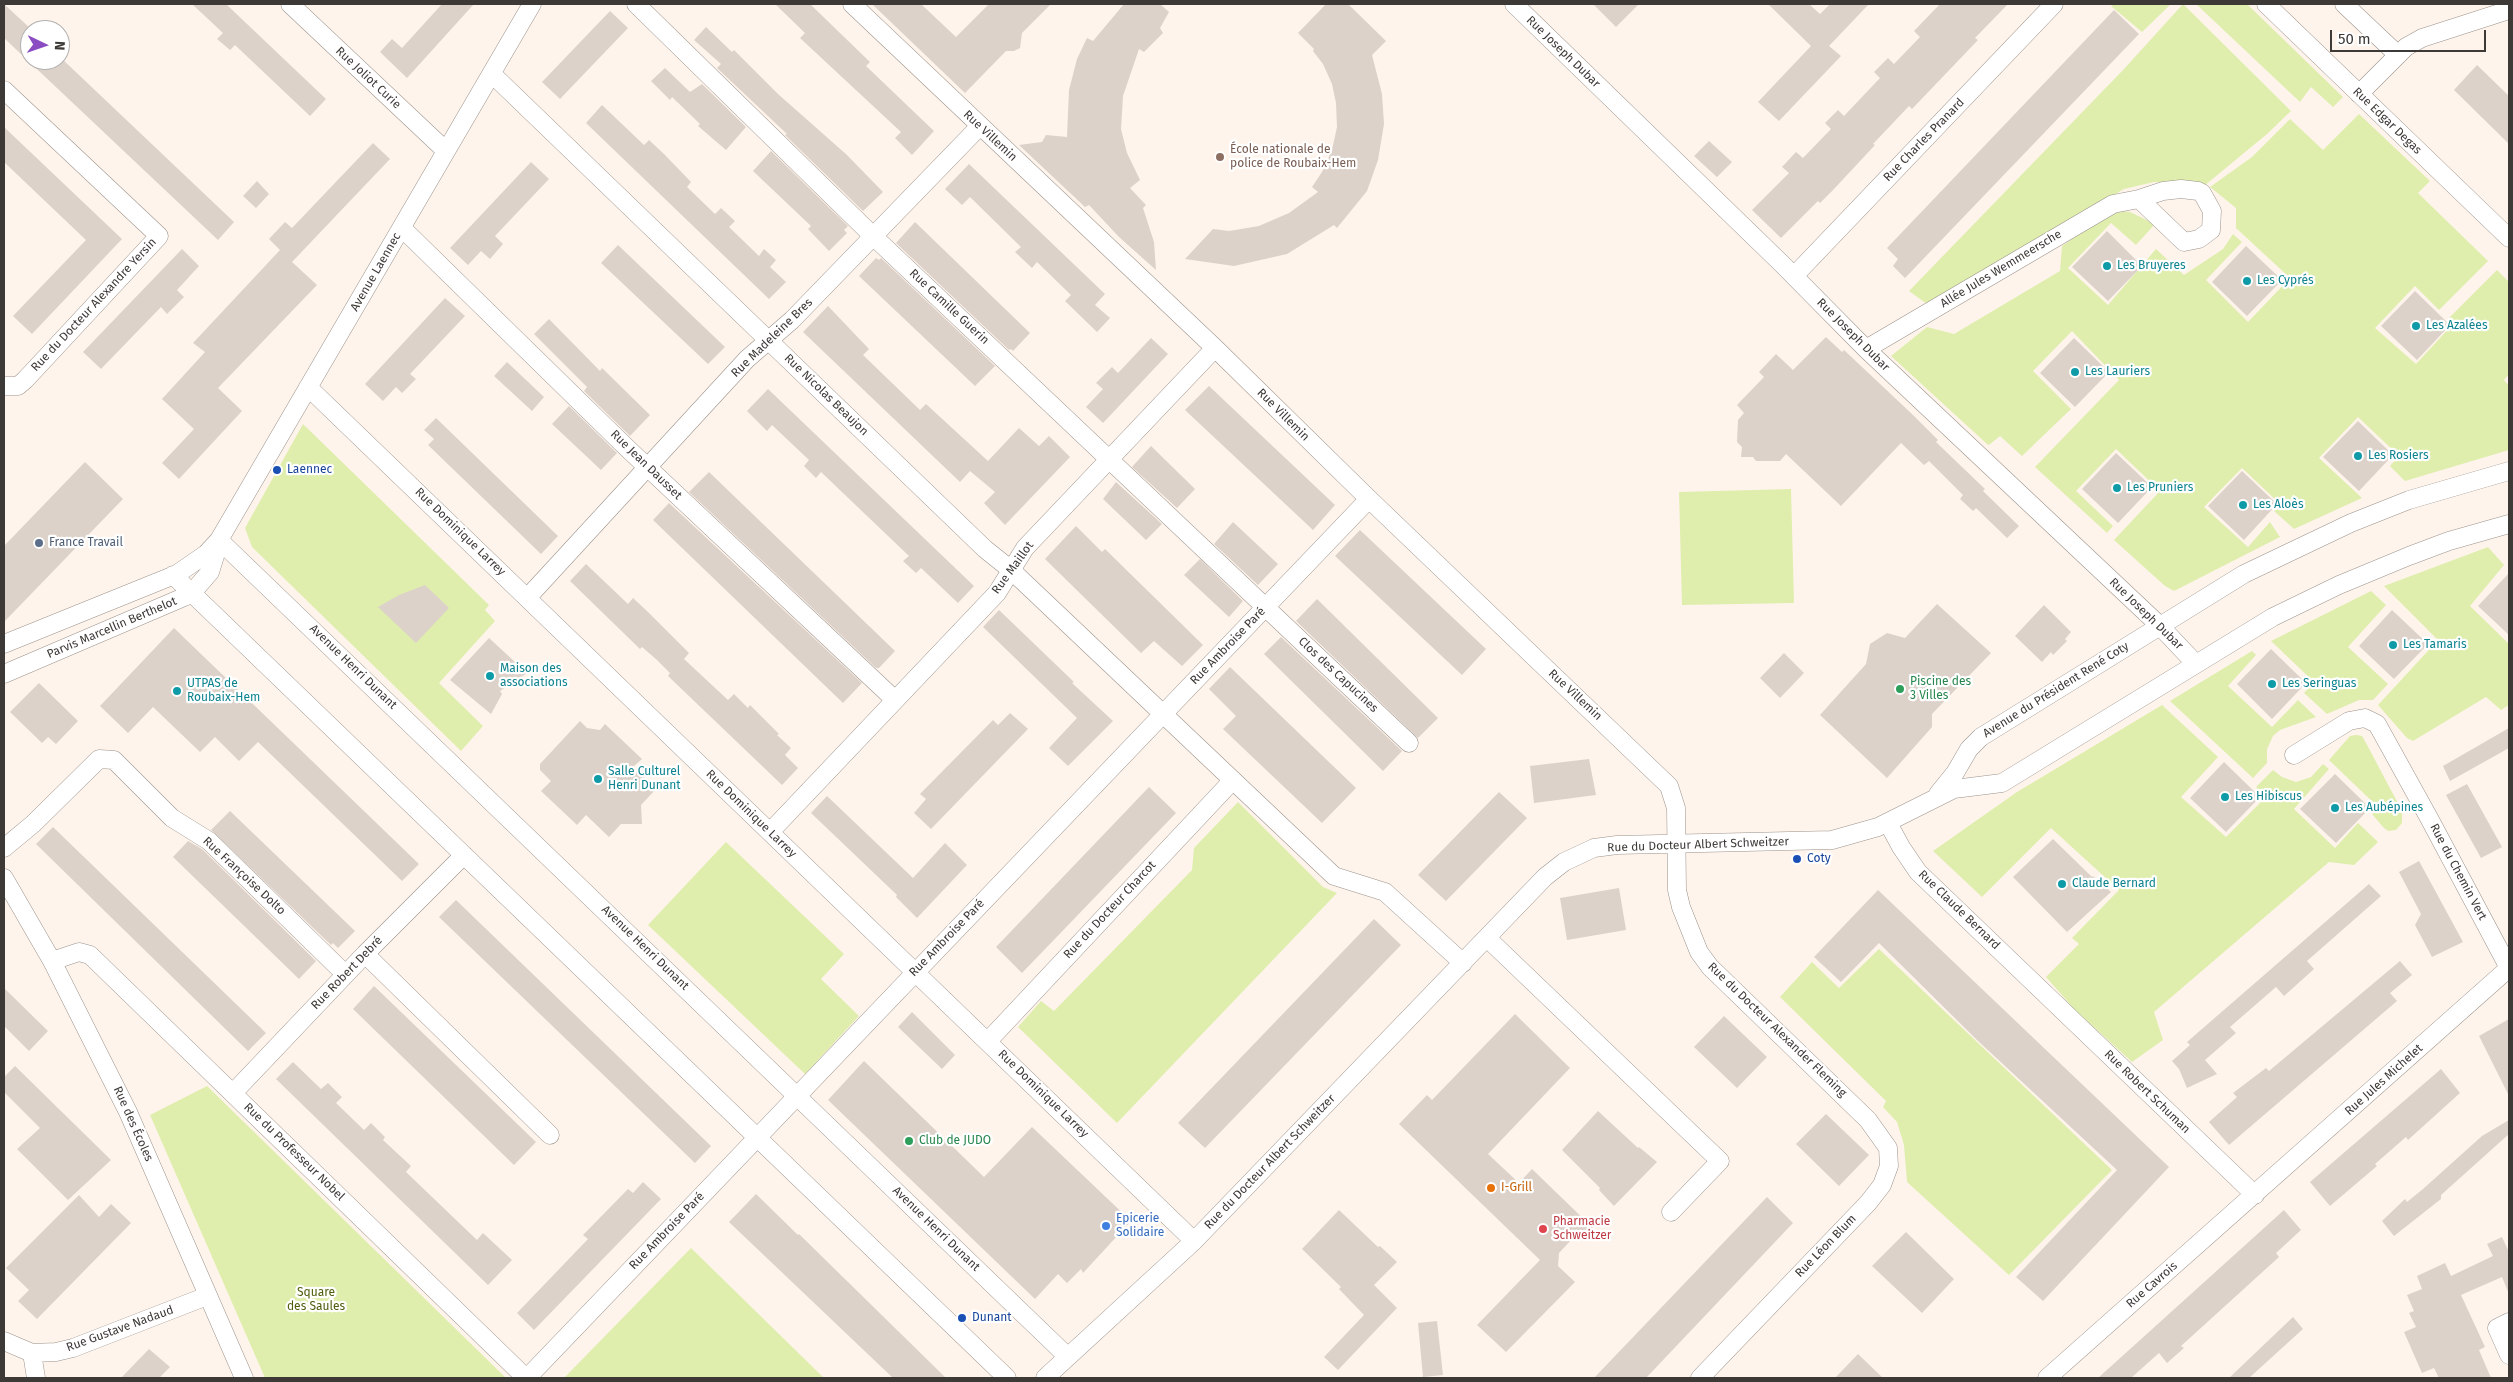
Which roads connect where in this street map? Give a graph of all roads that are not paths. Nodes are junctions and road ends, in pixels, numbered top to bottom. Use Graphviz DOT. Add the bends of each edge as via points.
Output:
graph roads {
  1 [pos="290,4"];
  2 [pos="532,4"];
  3 [pos="636,4"];
  4 [pos="852,4"];
  5 [pos="1514,4"];
  6 [pos="2054,4"];
  7 [pos="2266,4"];
  8 [pos="2344,4"];
  9 [pos="2509,10"];
  10 [pos="2398,55"];
  11 [pos="492,74"];
  12 [pos="4,90"];
  13 [pos="2359,94"];
  14 [pos="980,126"];
  15 [pos="446,151"];
  16 [pos="2139,199"];
  17 [pos="402,228"];
  18 [pos="873,236"];
  19 [pos="2509,238"];
  20 [pos="1794,276"];
  21 [pos="770,340"];
  22 [pos="1215,348"];
  23 [pos="1866,349"];
  24 [pos="4,386"];
  25 [pos="308,387"];
  26 [pos="1110,460"];
  27 [pos="649,468"];
  28 [pos="2509,471"];
  29 [pos="1369,499"];
  30 [pos="2509,524"];
  31 [pos="220,540"];
  32 [pos="1010,569"];
  33 [pos="173,575"];
  34 [pos="190,592"];
  35 [pos="528,597"];
  36 [pos="1266,607"];
  37 [pos="2159,624"];
  38 [pos="4,644"];
  39 [pos="2195,664"];
  40 [pos="4,674"];
  41 [pos="894,699"];
  42 [pos="1162,714"];
  43 [pos="1409,743"];
  44 [pos="2294,755"];
  45 [pos="1233,780"];
  46 [pos="1934,797"];
  47 [pos="1888,823"];
  48 [pos="770,832"];
  49 [pos="1676,845"];
  50 [pos="4,848"];
  51 [pos="464,855"];
  52 [pos="4,878"];
  53 [pos="1487,938"];
  54 [pos="365,954"];
  55 [pos="52,961"];
  56 [pos="1463,963"];
  57 [pos="2509,968"];
  58 [pos="916,971"];
  59 [pos="345,974"];
  60 [pos="2041,988"];
  61 [pos="988,1041"];
  62 [pos="233,1093"];
  63 [pos="797,1095"];
  64 [pos="1849,1101"];
  65 [pos="550,1135"];
  66 [pos="757,1137"];
  67 [pos="2257,1193"];
  68 [pos="1671,1212"];
  69 [pos="1194,1241"];
  70 [pos="207,1296"];
  71 [pos="2509,1322"];
  72 [pos="4,1341"];
  73 [pos="32,1354"];
  74 [pos="2509,1356"];
  75 [pos="1068,1358"];
  76 [pos="36,1378"];
  77 [pos="244,1378"];
  78 [pos="526,1378"];
  79 [pos="1007,1378"];
  80 [pos="1045,1378"];
  81 [pos="1700,1378"];
  82 [pos="2046,1378"];
  1 -- 15 [label="street, Rue Joliot Curie"];
  2 -- 11 [label="street, Avenue Laennec"];
  3 -- 18 [label="street, Rue Camille Guerin"];
  4 -- 14 [label="street, Rue Villemin"];
  5 -- 20 [label="street, Rue Joseph Dubar"];
  6 -- 20 [label="street, Rue Charles Pranard"];
  7 -- 13 [label="street, Rue Edgar Degas"];
  8 -- 10 [label="street"];
  9 -- 10 [label="street" via="2422,38"];
  10 -- 13 [label="street"];
  11 -- 15 [label="street, Avenue Laennec"];
  11 -- 21 [label="street, Rue Nicolas Beaujon"];
  12 -- 24 [label="street, Rue du Docteur Alexandre Yersin" via="159,236 25,380 18,386"];
  13 -- 19 [label="street, Rue Edgar Degas"];
  14 -- 18 [label="street, Rue Madeleine Bres"];
  14 -- 22 [label="street, Rue Villemin"];
  15 -- 17 [label="street, Avenue Laennec"];
  16 -- 23 [label="street, Allée Jules Wemmeersche" via="2105,207"];
  17 -- 25 [label="street, Avenue Laennec"];
  17 -- 27 [label="street, Rue Jean Dausset"];
  18 -- 21 [label="street, Rue Madeleine Bres"];
  18 -- 26 [label="street, Rue Camille Guerin"];
  20 -- 23 [label="street, Rue Joseph Dubar"];
  21 -- 27 [label="street, Rue Madeleine Bres" via="747,359"];
  21 -- 32 [label="street, Rue Nicolas Beaujon" via="985,549"];
  22 -- 26 [label="street, Rue Maillot"];
  22 -- 29 [label="street, Rue Villemin"];
  23 -- 37 [label="street, Rue Joseph Dubar"];
  25 -- 31 [label="street, Avenue Laennec"];
  25 -- 35 [label="street, Rue Dominique Larrey"];
  26 -- 32 [label="street, Rue Maillot" via="1025,548"];
  26 -- 36 [label="street, Rue Camille Guerin"];
  27 -- 35 [label="street, Rue Madeleine Bres"];
  27 -- 41 [label="street, Rue Jean Dausset"];
  28 -- 37 [label="street, Avenue du Président René Coty" via="2409,500 2351,523 2244,574"];
  29 -- 36 [label="street, Rue Ambroise Paré"];
  29 -- 49 [label="street, Rue Villemin" via="1664,779 1674,800"];
  30 -- 39 [label="street" via="2449,542 2338,585 2273,617"];
  31 -- 33 [label="street, Parvis Marcellin Berthelot" via="197,561"];
  31 -- 34 [label="street, Parvis Marcellin Berthelot" via="210,572"];
  31 -- 63 [label="street, Avenue Henri Dunant"];
  32 -- 41 [label="street, Rue Maillot" via="997,593"];
  32 -- 42 [label="street, Rue Nicolas Beaujon"];
  33 -- 34 [label="street"];
  33 -- 38 [label="street, Parvis Marcellin Berthelot"];
  34 -- 40 [label="street, Parvis Marcellin Berthelot" via="164,607"];
  34 -- 51 [label="street"];
  35 -- 48 [label="street, Rue Dominique Larrey"];
  36 -- 42 [label="street, Rue Ambroise Paré"];
  36 -- 43 [label="street, Clos des Capucines"];
  37 -- 39 [label="street, Rue Joseph Dubar"];
  37 -- 46 [label="street, Avenue du Président René Coty" via="1982,737 1969,749 1955,773"];
  39 -- 46 [label="street" via="2010,779"];
  41 -- 48 [label="street, Rue Maillot"];
  42 -- 45 [label="street"];
  42 -- 58 [label="street, Rue Ambroise Paré"];
  44 -- 57 [label="street, Rue du Chemin Vert" via="2340,726 2364,718 2377,724"];
  45 -- 56 [label="street" via="1334,876 1385,892"];
  45 -- 61 [label="street, Rue du Docteur Charcot"];
  46 -- 47 [label="street, Rue du Docteur Albert Schweitzer"];
  47 -- 49 [label="street, Rue du Docteur Albert Schweitzer" via="1820,841"];
  47 -- 60 [label="street, Rue Claude Bernard" via="1918,872"];
  48 -- 58 [label="street, Rue Dominique Larrey"];
  49 -- 53 [label="street, Rue du Docteur Albert Schweitzer" via="1617,845 1578,854 1545,877"];
  49 -- 64 [label="street, Rue du Docteur Alexander Fleming" via="1681,907 1699,952 1710,967"];
  50 -- 59 [label="street, Rue Françoise Dolto" via="99,759 114,760 172,818 209,841"];
  51 -- 54 [label="street, Rue Robert Debré"];
  51 -- 66 [label="street"];
  52 -- 55 [label="street, Rue des Écoles"];
  53 -- 56 [label="street, Rue du Docteur Albert Schweitzer"];
  53 -- 68 [label="street" via="1720,1161"];
  54 -- 59 [label="street, Rue Robert Debré"];
  54 -- 65 [label="street"];
  55 -- 62 [label="street, Rue du Professeur Nobel" via="79,952 90,955"];
  55 -- 70 [label="street, Rue des Écoles" via="128,1112"];
  56 -- 69 [label="street, Rue du Docteur Albert Schweitzer"];
  57 -- 67 [label="street, Rue Jules Michelet"];
  58 -- 61 [label="street, Rue Dominique Larrey"];
  58 -- 63 [label="street, Rue Ambroise Paré"];
  59 -- 62 [label="street, Rue Robert Debré"];
  60 -- 67 [label="street, Rue Robert Schuman"];
  61 -- 69 [label="street, Rue Dominique Larrey"];
  62 -- 78 [label="street, Rue du Professeur Nobel"];
  63 -- 66 [label="street, Rue Ambroise Paré"];
  63 -- 75 [label="street, Avenue Henri Dunant"];
  64 -- 81 [label="street, Rue Léon Blum" via="1879,1133 1888,1148 1889,1166 1882,1185"];
  66 -- 78 [label="street, Rue Ambroise Paré"];
  66 -- 79 [label="street"];
  67 -- 82 [label="street, Rue Cavrois"];
  69 -- 75 [label="street, Rue du Docteur Albert Schweitzer"];
  70 -- 73 [label="street, Rue Gustave Nadaud" via="73,1348"];
  70 -- 77 [label="street, Rue des Écoles"];
  71 -- 74 [label="street" via="2497,1328"];
  72 -- 73 [label="street"];
  73 -- 76 [label="street"];
  75 -- 80 [label="street, Rue du Docteur Albert Schweitzer"];
}
